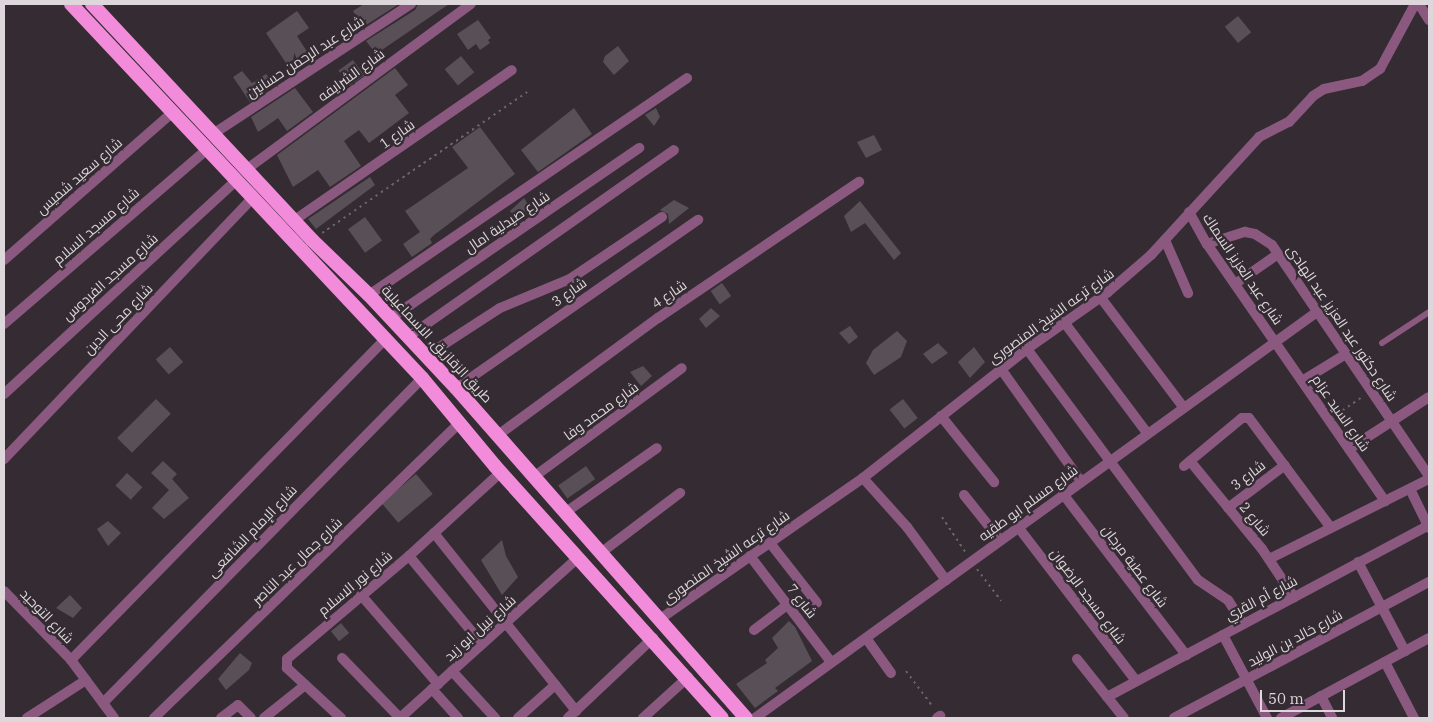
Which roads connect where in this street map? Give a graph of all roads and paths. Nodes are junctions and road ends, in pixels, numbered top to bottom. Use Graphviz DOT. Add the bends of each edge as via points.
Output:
graph roads {
  1 [pos="71,4"];
  2 [pos="92,4"];
  3 [pos="411,4"];
  4 [pos="471,4"];
  5 [pos="1417,4"];
  6 [pos="1429,20"];
  7 [pos="512,70"];
  8 [pos="686,78"];
  9 [pos="528,92"];
  10 [pos="172,113"];
  11 [pos="213,134"];
  12 [pos="639,148"];
  13 [pos="206,150"];
  14 [pos="674,150"];
  15 [pos="247,169"];
  16 [pos="236,182"];
  17 [pos="859,182"];
  18 [pos="252,199"];
  19 [pos="1189,212"];
  20 [pos="662,217"];
  21 [pos="296,220"];
  22 [pos="698,220"];
  23 [pos="312,240"];
  24 [pos="1165,240"];
  25 [pos="1207,244"];
  26 [pos="1278,254"];
  27 [pos="4,260"];
  28 [pos="1235,284"];
  29 [pos="1188,293"];
  30 [pos="369,295"];
  31 [pos="1101,298"];
  32 [pos="1317,312"];
  33 [pos="1429,312"];
  34 [pos="391,318"];
  35 [pos="1064,322"];
  36 [pos="4,324"];
  37 [pos="408,337"];
  38 [pos="385,340"];
  39 [pos="1274,341"];
  40 [pos="1382,343"];
  41 [pos="1027,348"];
  42 [pos="1346,354"];
  43 [pos="426,356"];
  44 [pos="682,368"];
  45 [pos="1001,369"];
  46 [pos="422,378"];
  47 [pos="1302,381"];
  48 [pos="456,388"];
  49 [pos="1371,391"];
  50 [pos="4,394"];
  51 [pos="1429,397"];
  52 [pos="1183,407"];
  53 [pos="940,416"];
  54 [pos="1329,420"];
  55 [pos="485,421"];
  56 [pos="1392,421"];
  57 [pos="463,428"];
  58 [pos="1147,434"];
  59 [pos="498,435"];
  60 [pos="657,448"];
  61 [pos="1349,449"];
  62 [pos="513,452"];
  63 [pos="4,459"];
  64 [pos="1109,461"];
  65 [pos="1285,465"];
  66 [pos="498,469"];
  67 [pos="535,476"];
  68 [pos="862,478"];
  69 [pos="1429,478"];
  70 [pos="994,482"];
  71 [pos="1081,482"];
  72 [pos="1410,488"];
  73 [pos="680,493"];
  74 [pos="1064,494"];
  75 [pos="964,495"];
  76 [pos="1385,501"];
  77 [pos="1228,508"];
  78 [pos="566,512"];
  79 [pos="942,517"];
  80 [pos="1429,526"];
  81 [pos="1018,527"];
  82 [pos="1331,528"];
  83 [pos="434,533"];
  84 [pos="1000,540"];
  85 [pos="770,543"];
  86 [pos="602,552"];
  87 [pos="409,556"];
  88 [pos="750,556"];
  89 [pos="578,558"];
  90 [pos="1270,559"];
  91 [pos="971,561"];
  92 [pos="1358,562"];
  93 [pos="946,580"];
  94 [pos="1429,582"];
  95 [pos="4,590"];
  96 [pos="361,595"];
  97 [pos="1294,597"];
  98 [pos="1001,602"];
  99 [pos="816,603"];
  100 [pos="787,605"];
  101 [pos="1382,607"];
  102 [pos="660,619"];
  103 [pos="506,623"];
  104 [pos="1243,624"];
  105 [pos="754,630"];
  106 [pos="1223,635"];
  107 [pos="653,638"];
  108 [pos="866,638"];
  109 [pos="1429,638"];
  110 [pos="482,644"];
  111 [pos="1405,651"];
  112 [pos="1186,654"];
  113 [pos="342,658"];
  114 [pos="70,660"];
  115 [pos="1077,660"];
  116 [pos="832,662"];
  117 [pos="1385,662"];
  118 [pos="906,671"];
  119 [pos="452,672"];
  120 [pos="891,673"];
  121 [pos="688,677"];
  122 [pos="86,680"];
  123 [pos="1247,680"];
  124 [pos="1136,681"];
  125 [pos="305,685"];
  126 [pos="555,685"];
  127 [pos="435,687"];
  128 [pos="1321,696"];
  129 [pos="1107,697"];
  130 [pos="103,703"];
  131 [pos="576,710"];
  132 [pos="405,717"];
  133 [pos="938,717"];
  134 [pos="27,718"];
  135 [pos="114,718"];
  136 [pos="154,718"];
  137 [pos="222,718"];
  138 [pos="251,718"];
  139 [pos="264,718"];
  140 [pos="341,718"];
  141 [pos="458,718"];
  142 [pos="495,718"];
  143 [pos="518,718"];
  144 [pos="568,718"];
  145 [pos="643,718"];
  146 [pos="722,718"];
  147 [pos="746,718"];
  148 [pos="755,718"];
  149 [pos="1124,718"];
  150 [pos="1174,718"];
  151 [pos="1267,718"];
  152 [pos="1281,718"];
  153 [pos="1332,718"];
  154 [pos="1414,718"];
  1 -- 10 [label="highway"];
  2 -- 11 [label="highway, طريق الزقازيق, الاسماعيلية"];
  3 -- 11 [label="street, شارع عبد الرحمن حسانين"];
  4 -- 15 [label="street, شارع الشرايفه"];
  5 -- 6 [label="street"];
  5 -- 19 [label="street, شارع ترعه الشيخ المنصورى" via="1380,69 1362,81 1324,89 1313,96 1289,122 1260,137 1244,151"];
  7 -- 21 [label="street, شارع 1"];
  8 -- 30 [label="street"];
  9 -- 23 [label="path"];
  10 -- 13 [label="highway"];
  10 -- 27 [label="street, شارع سعيد شميس"];
  11 -- 15 [label="highway, طريق الزقازيق, الاسماعيلية"];
  12 -- 34 [label="street, شارع صيدلية امال"];
  13 -- 16 [label="highway"];
  13 -- 36 [label="street, شارع مسجد السلام"];
  14 -- 37 [label="street"];
  15 -- 21 [label="highway, طريق الزقازيق, الاسماعيلية"];
  16 -- 18 [label="highway"];
  16 -- 50 [label="street, شارع مسجد الفردوس"];
  17 -- 59 [label="street, شارع 4" via="658,318"];
  18 -- 38 [label="highway"];
  18 -- 63 [label="street, شارع محى الدين"];
  19 -- 24 [label="street, شارع ترعه الشيخ المنصورى"];
  19 -- 25 [label="street, شارع عبد العزيز السماك"];
  20 -- 43 [label="street" via="570,279 500,308"];
  21 -- 23 [label="highway, طريق الزقازيق, الاسماعيلية"];
  22 -- 48 [label="street, شارع 3"];
  23 -- 30 [label="highway, طريق الزقازيق, الاسماعيلية"];
  24 -- 29 [label="street"];
  24 -- 31 [label="street, شارع ترعه الشيخ المنصورى"];
  25 -- 26 [label="street, شارع دكتور عبد العزيز عبد الهادى" via="1234,234 1255,234 1268,241"];
  25 -- 28 [label="street, شارع عبد العزيز السماك"];
  26 -- 28 [label="street"];
  26 -- 32 [label="street, شارع دكتور عبد العزيز عبد الهادى"];
  28 -- 39 [label="street, شارع عبد العزيز السماك"];
  30 -- 34 [label="highway, طريق الزقازيق, الاسماعيلية"];
  31 -- 35 [label="street, شارع ترعه الشيخ المنصورى"];
  31 -- 52 [label="street"];
  32 -- 39 [label="street, شارع مسلم ابو طقيه"];
  32 -- 42 [label="street, شارع دكتور عبد العزيز عبد الهادى"];
  33 -- 40 [label="lane"];
  34 -- 37 [label="highway, طريق الزقازيق, الاسماعيلية"];
  35 -- 41 [label="street, شارع ترعه الشيخ المنصورى"];
  35 -- 58 [label="street"];
  37 -- 43 [label="highway, طريق الزقازيق, الاسماعيلية"];
  38 -- 46 [label="highway"];
  38 -- 114 [label="street"];
  39 -- 47 [label="street, شارع السيد عزام"];
  39 -- 52 [label="street, شارع مسلم ابو طقيه"];
  41 -- 45 [label="street, شارع ترعه الشيخ المنصورى"];
  41 -- 64 [label="street"];
  42 -- 47 [label="street"];
  42 -- 49 [label="street, شارع دكتور عبد العزيز عبد الهادى"];
  43 -- 48 [label="highway, طريق الزقازيق, الاسماعيلية"];
  44 -- 67 [label="street, شارع محمد وفا"];
  45 -- 53 [label="street, شارع ترعه الشيخ المنصورى"];
  45 -- 71 [label="street"];
  46 -- 57 [label="highway"];
  46 -- 130 [label="street, شارع الإمام الشافعى"];
  47 -- 54 [label="street, شارع السيد عزام"];
  48 -- 55 [label="highway, طريق الزقازيق, الاسماعيلية"];
  49 -- 54 [label="path"];
  49 -- 56 [label="street, شارع دكتور عبد العزيز عبد الهادى"];
  51 -- 56 [label="street"];
  52 -- 58 [label="street, شارع مسلم ابو طقيه"];
  53 -- 68 [label="street, شارع ترعه الشيخ المنصورى"];
  53 -- 70 [label="street"];
  54 -- 61 [label="street, شارع السيد عزام"];
  55 -- 57 [label="highway"];
  55 -- 59 [label="highway, طريق الزقازيق, الاسماعيلية"];
  56 -- 61 [label="street"];
  56 -- 69 [label="street, شارع دكتور عبد العزيز عبد الهادى"];
  57 -- 66 [label="highway"];
  57 -- 136 [label="street, شارع جمال عبد الناصر"];
  58 -- 64 [label="street, شارع مسلم ابو طقيه"];
  59 -- 62 [label="highway, طريق الزقازيق, الاسماعيلية"];
  60 -- 78 [label="street"];
  61 -- 76 [label="street, شارع السيد عزام"];
  62 -- 66 [label="highway"];
  62 -- 67 [label="highway, طريق الزقازيق, الاسماعيلية"];
  64 -- 71 [label="street, شارع مسلم ابو طقيه"];
  64 -- 104 [label="street" via="1198,580 1228,600"];
  65 -- 77 [label="street, شارع 3"];
  65 -- 77 [label="street, شارع 2" via="1254,422 1242,418 1187,464"];
  65 -- 82 [label="street"];
  66 -- 83 [label="street, شارع نور الاسلام"];
  66 -- 89 [label="highway"];
  67 -- 78 [label="highway, طريق الزقازيق, الاسماعيلية"];
  68 -- 85 [label="street, شارع ترعه الشيخ المنصورى"];
  68 -- 93 [label="street" via="908,527"];
  69 -- 72 [label="street"];
  71 -- 74 [label="street, شارع مسلم ابو طقيه"];
  72 -- 76 [label="street"];
  72 -- 80 [label="street"];
  73 -- 86 [label="street"];
  74 -- 81 [label="street, شارع مسلم ابو طقيه"];
  74 -- 112 [label="street, شارع عطية مرجان"];
  75 -- 84 [label="street"];
  76 -- 82 [label="street"];
  77 -- 90 [label="street, شارع 2"];
  78 -- 86 [label="highway, طريق الزقازيق, الاسماعيلية"];
  79 -- 91 [label="path"];
  80 -- 92 [label="street, شارع أم القري"];
  81 -- 84 [label="street, شارع مسلم ابو طقيه"];
  81 -- 124 [label="street, شارع مسجد الرضوان"];
  82 -- 90 [label="street"];
  83 -- 87 [label="street, شارع نور الاسلام"];
  83 -- 103 [label="street"];
  84 -- 91 [label="street, شارع مسلم ابو طقيه"];
  85 -- 88 [label="street, شارع ترعه الشيخ المنصورى"];
  85 -- 99 [label="street"];
  86 -- 102 [label="highway, طريق الزقازيق, الاسماعيلية"];
  87 -- 96 [label="street, شارع نور الاسلام"];
  87 -- 110 [label="street"];
  88 -- 100 [label="street, شارع 7"];
  88 -- 102 [label="street, شارع ترعه الشيخ المنصورى"];
  89 -- 103 [label="street, شارع نبيل ابو زيد"];
  89 -- 107 [label="highway"];
  90 -- 97 [label="street, شارع 2"];
  91 -- 93 [label="street, شارع مسلم ابو طقيه"];
  91 -- 98 [label="path"];
  92 -- 97 [label="street, شارع أم القري"];
  92 -- 101 [label="street"];
  93 -- 108 [label="street, شارع مسلم ابو طقيه"];
  94 -- 101 [label="street, شارع خالد بن الوليد"];
  95 -- 114 [label="street, شارع التوحيد"];
  96 -- 125 [label="street, شارع نور الاسلام" via="287,659 287,668"];
  96 -- 127 [label="street"];
  97 -- 104 [label="street, شارع أم القري"];
  100 -- 105 [label="street"];
  100 -- 116 [label="street, شارع 7"];
  101 -- 111 [label="street"];
  101 -- 123 [label="street, شارع خالد بن الوليد"];
  102 -- 147 [label="highway, طريق الزقازيق, الاسماعيلية"];
  103 -- 110 [label="street, شارع نبيل ابو زيد"];
  103 -- 126 [label="street"];
  104 -- 106 [label="street, شارع أم القري"];
  106 -- 112 [label="street, شارع أم القري"];
  106 -- 123 [label="street"];
  107 -- 121 [label="highway"];
  107 -- 131 [label="street"];
  108 -- 116 [label="street, شارع مسلم ابو طقيه"];
  108 -- 120 [label="street"];
  109 -- 111 [label="street"];
  110 -- 119 [label="street, شارع نبيل ابو زيد"];
  111 -- 117 [label="street"];
  112 -- 124 [label="street, شارع أم القري"];
  113 -- 132 [label="street"];
  114 -- 122 [label="street, شارع التوحيد"];
  115 -- 129 [label="street"];
  116 -- 148 [label="street, شارع مسلم ابو طقيه"];
  117 -- 128 [label="street"];
  117 -- 154 [label="street"];
  118 -- 133 [label="path"];
  119 -- 127 [label="street, شارع نبيل ابو زيد"];
  119 -- 142 [label="street"];
  121 -- 145 [label="street"];
  121 -- 146 [label="highway"];
  122 -- 130 [label="street, شارع التوحيد"];
  122 -- 134 [label="street"];
  123 -- 150 [label="street, شارع خالد بن الوليد"];
  123 -- 151 [label="street"];
  124 -- 129 [label="street, شارع أم القري"];
  125 -- 139 [label="street"];
  125 -- 140 [label="street, شارع نور الاسلام"];
  126 -- 131 [label="street"];
  126 -- 143 [label="street"];
  127 -- 132 [label="street, شارع نبيل ابو زيد"];
  127 -- 141 [label="street"];
  128 -- 152 [label="street"];
  128 -- 153 [label="street"];
  129 -- 149 [label="street"];
  130 -- 135 [label="street, شارع التوحيد"];
  131 -- 144 [label="street"];
  137 -- 138 [label="street" via="236,706"];
}
